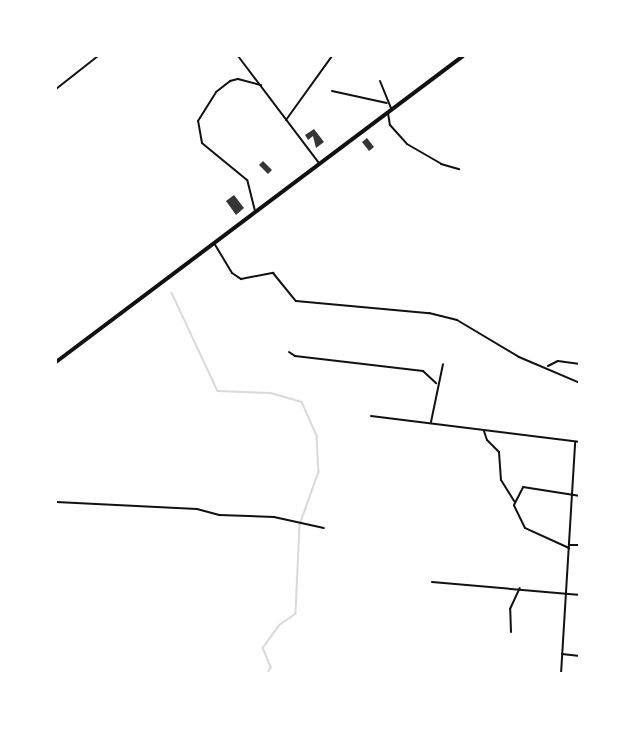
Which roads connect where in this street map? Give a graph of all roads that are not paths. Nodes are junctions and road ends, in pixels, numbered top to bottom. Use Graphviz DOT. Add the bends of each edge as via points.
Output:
graph roads {
  1 [pos="98,56"];
  2 [pos="238,56"];
  3 [pos="332,56"];
  4 [pos="463,56"];
  5 [pos="380,81"];
  6 [pos="261,85"];
  7 [pos="56,89"];
  8 [pos="332,91"];
  9 [pos="387,103"];
  10 [pos="390,111"];
  11 [pos="286,120"];
  12 [pos="319,163"];
  13 [pos="459,169"];
  14 [pos="255,211"];
  15 [pos="214,243"];
  16 [pos="289,352"];
  17 [pos="56,362"];
  18 [pos="579,363"];
  19 [pos="443,364"];
  20 [pos="547,367"];
  21 [pos="436,383"];
  22 [pos="579,383"];
  23 [pos="371,416"];
  24 [pos="430,422"];
  25 [pos="484,431"];
  26 [pos="575,441"];
  27 [pos="579,442"];
  28 [pos="572,495"];
  29 [pos="579,496"];
  30 [pos="56,502"];
  31 [pos="514,505"];
  32 [pos="324,528"];
  33 [pos="579,545"];
  34 [pos="569,546"];
  35 [pos="432,582"];
  36 [pos="520,588"];
  37 [pos="566,594"];
  38 [pos="579,595"];
  39 [pos="511,632"];
  40 [pos="562,654"];
  41 [pos="579,656"];
  42 [pos="561,674"];
  1 -- 7 [label="street"];
  2 -- 6 [label="street"];
  3 -- 11 [label="street"];
  4 -- 10 [label="main road"];
  5 -- 9 [label="street"];
  6 -- 11 [label="street"];
  6 -- 14 [label="street" via="238,79 230,81 216,92 198,121 202,143 247,180"];
  8 -- 9 [label="street"];
  9 -- 10 [label="street"];
  10 -- 12 [label="main road"];
  10 -- 13 [label="street" via="390,125 407,144 441,164"];
  11 -- 12 [label="street"];
  12 -- 14 [label="main road"];
  14 -- 15 [label="main road"];
  15 -- 17 [label="main road"];
  15 -- 20 [label="street" via="236,277 248,280 273,273 296,300 429,313 457,320 519,357"];
  16 -- 21 [label="street" via="423,371"];
  18 -- 20 [label="street" via="558,361"];
  19 -- 21 [label="street"];
  20 -- 22 [label="street"];
  21 -- 24 [label="street"];
  23 -- 24 [label="street"];
  24 -- 25 [label="street"];
  25 -- 26 [label="street"];
  25 -- 31 [label="street" via="487,440 500,452 501,480"];
  26 -- 27 [label="street"];
  26 -- 28 [label="street"];
  28 -- 29 [label="street"];
  28 -- 31 [label="street" via="523,487"];
  28 -- 34 [label="street"];
  30 -- 32 [label="street" via="197,509 274,517"];
  31 -- 34 [label="street" via="525,528"];
  33 -- 34 [label="street"];
  34 -- 37 [label="street"];
  35 -- 36 [label="street"];
  36 -- 37 [label="street"];
  36 -- 39 [label="street" via="511,603"];
  37 -- 38 [label="street"];
  37 -- 40 [label="street"];
  40 -- 41 [label="street"];
  40 -- 42 [label="street"];
}
